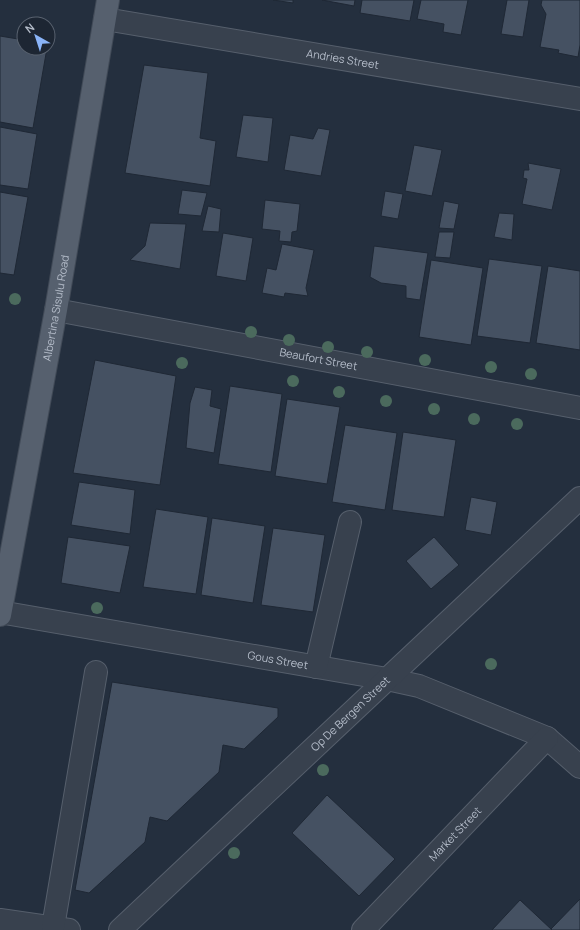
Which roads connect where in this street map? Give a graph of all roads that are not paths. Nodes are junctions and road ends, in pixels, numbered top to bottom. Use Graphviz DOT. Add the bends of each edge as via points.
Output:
graph roads {
  1 [pos="107,9"];
  2 [pos="580,99"];
  3 [pos="56,310"];
  4 [pos="580,408"];
  5 [pos="580,498"];
  6 [pos="350,522"];
  7 [pos="0,613"];
  8 [pos="316,667"];
  9 [pos="96,672"];
  10 [pos="387,679"];
  11 [pos="547,738"];
  12 [pos="580,767"];
  13 [pos="0,920"];
  14 [pos="61,929"];
  15 [pos="120,930"];
  16 [pos="363,930"];
  1 -- 2 [label="street, Andries Street"];
  1 -- 3 [label="main road, Albertina Sisulu Road"];
  3 -- 4 [label="street, Beaufort Street"];
  3 -- 7 [label="main road, Albertina Sisulu Road"];
  5 -- 10 [label="street, Op De Bergen Street"];
  6 -- 8 [label="street"];
  7 -- 8 [label="street, Gous Street"];
  8 -- 10 [label="street, Gous Street"];
  9 -- 14 [label="street"];
  10 -- 11 [label="street, Gous Street" via="419,686"];
  10 -- 15 [label="street, Op De Bergen Street"];
  11 -- 12 [label="street, Gous Street"];
  11 -- 16 [label="street, Market Street"];
  13 -- 14 [label="street"];
}
